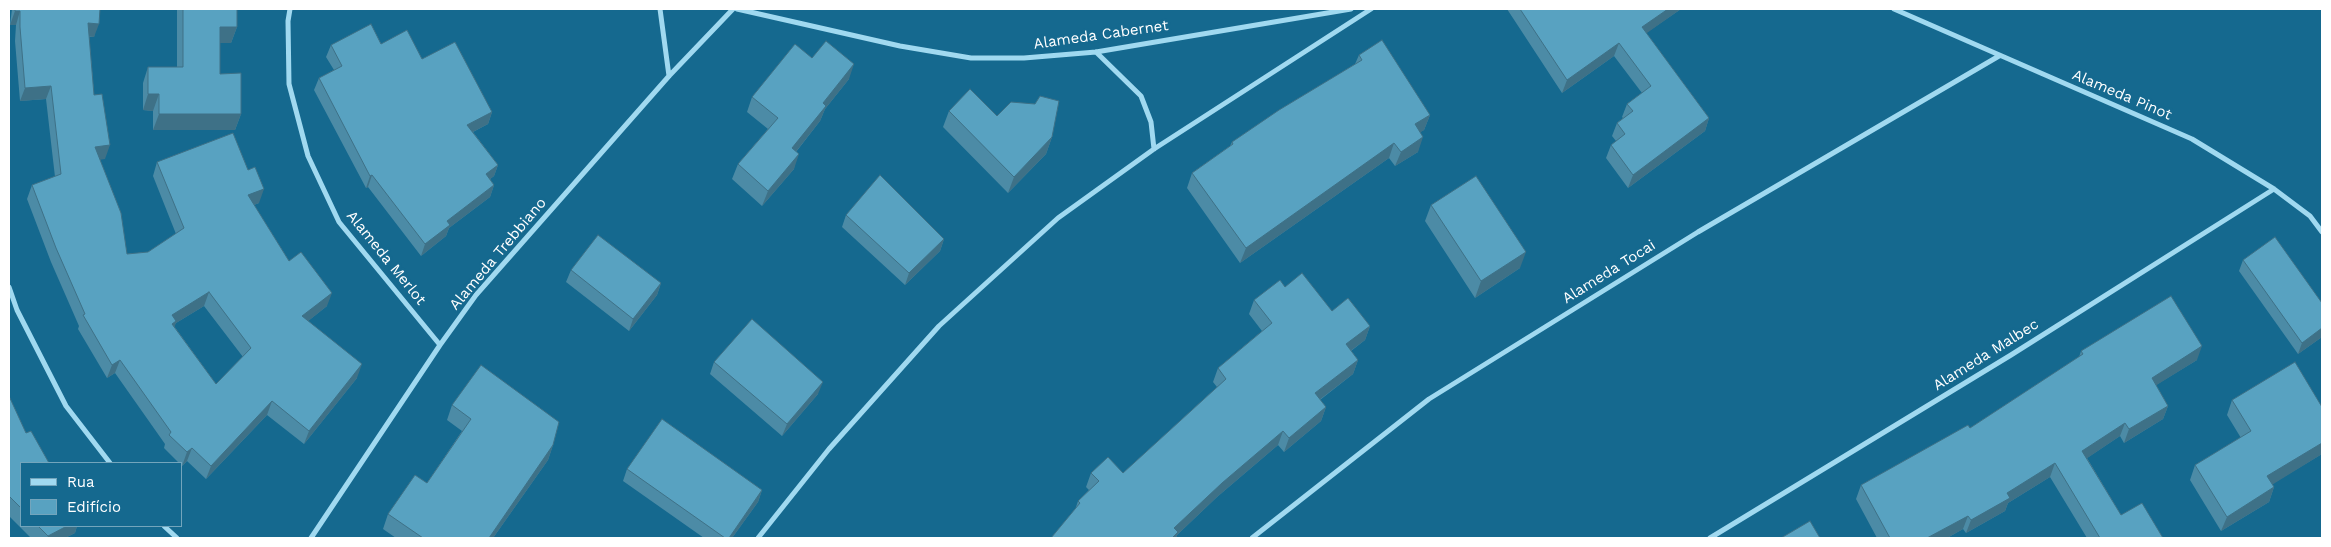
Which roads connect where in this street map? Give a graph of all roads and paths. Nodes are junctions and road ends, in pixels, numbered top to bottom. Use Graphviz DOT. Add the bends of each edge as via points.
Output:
graph roads {
  1 [pos="290,9"];
  2 [pos="660,9"];
  3 [pos="735,9"];
  4 [pos="1351,9"];
  5 [pos="1371,9"];
  6 [pos="1894,9"];
  7 [pos="1096,52"];
  8 [pos="1999,56"];
  9 [pos="669,76"];
  10 [pos="1154,149"];
  11 [pos="2274,189"];
  12 [pos="2322,232"];
  13 [pos="9,287"];
  14 [pos="440,344"];
  15 [pos="109,462"];
  16 [pos="165,527"];
  17 [pos="177,538"];
  18 [pos="311,538"];
  19 [pos="758,538"];
  20 [pos="1252,538"];
  21 [pos="1710,538"];
  1 -- 14 [label="street, Alameda Merlot" via="289,84 308,156 339,222"];
  2 -- 9 [label="street"];
  3 -- 7 [label="street, Alameda Cabernet" via="900,46 971,58 1024,58"];
  3 -- 9 [label="street, Alameda Trebbiano"];
  4 -- 7 [label="street, Alameda Cabernet"];
  5 -- 10 [label="street"];
  6 -- 8 [label="street, Alameda Pinot"];
  7 -- 10 [label="street" via="1141,96 1151,122"];
  8 -- 11 [label="street, Alameda Pinot" via="2192,139"];
  8 -- 20 [label="street, Alameda Tocai" via="1698,232 1429,398"];
  9 -- 14 [label="street, Alameda Trebbiano" via="476,295"];
  10 -- 19 [label="street" via="1058,218 939,326 829,449"];
  11 -- 12 [label="street, Alameda Pinot" via="2310,216"];
  11 -- 21 [label="street, Alameda Malbec" via="2011,355"];
  13 -- 15 [label="street" via="17,310 66,406"];
  14 -- 18 [label="street, Alameda Trebbiano"];
  16 -- 17 [label="street"];
}
